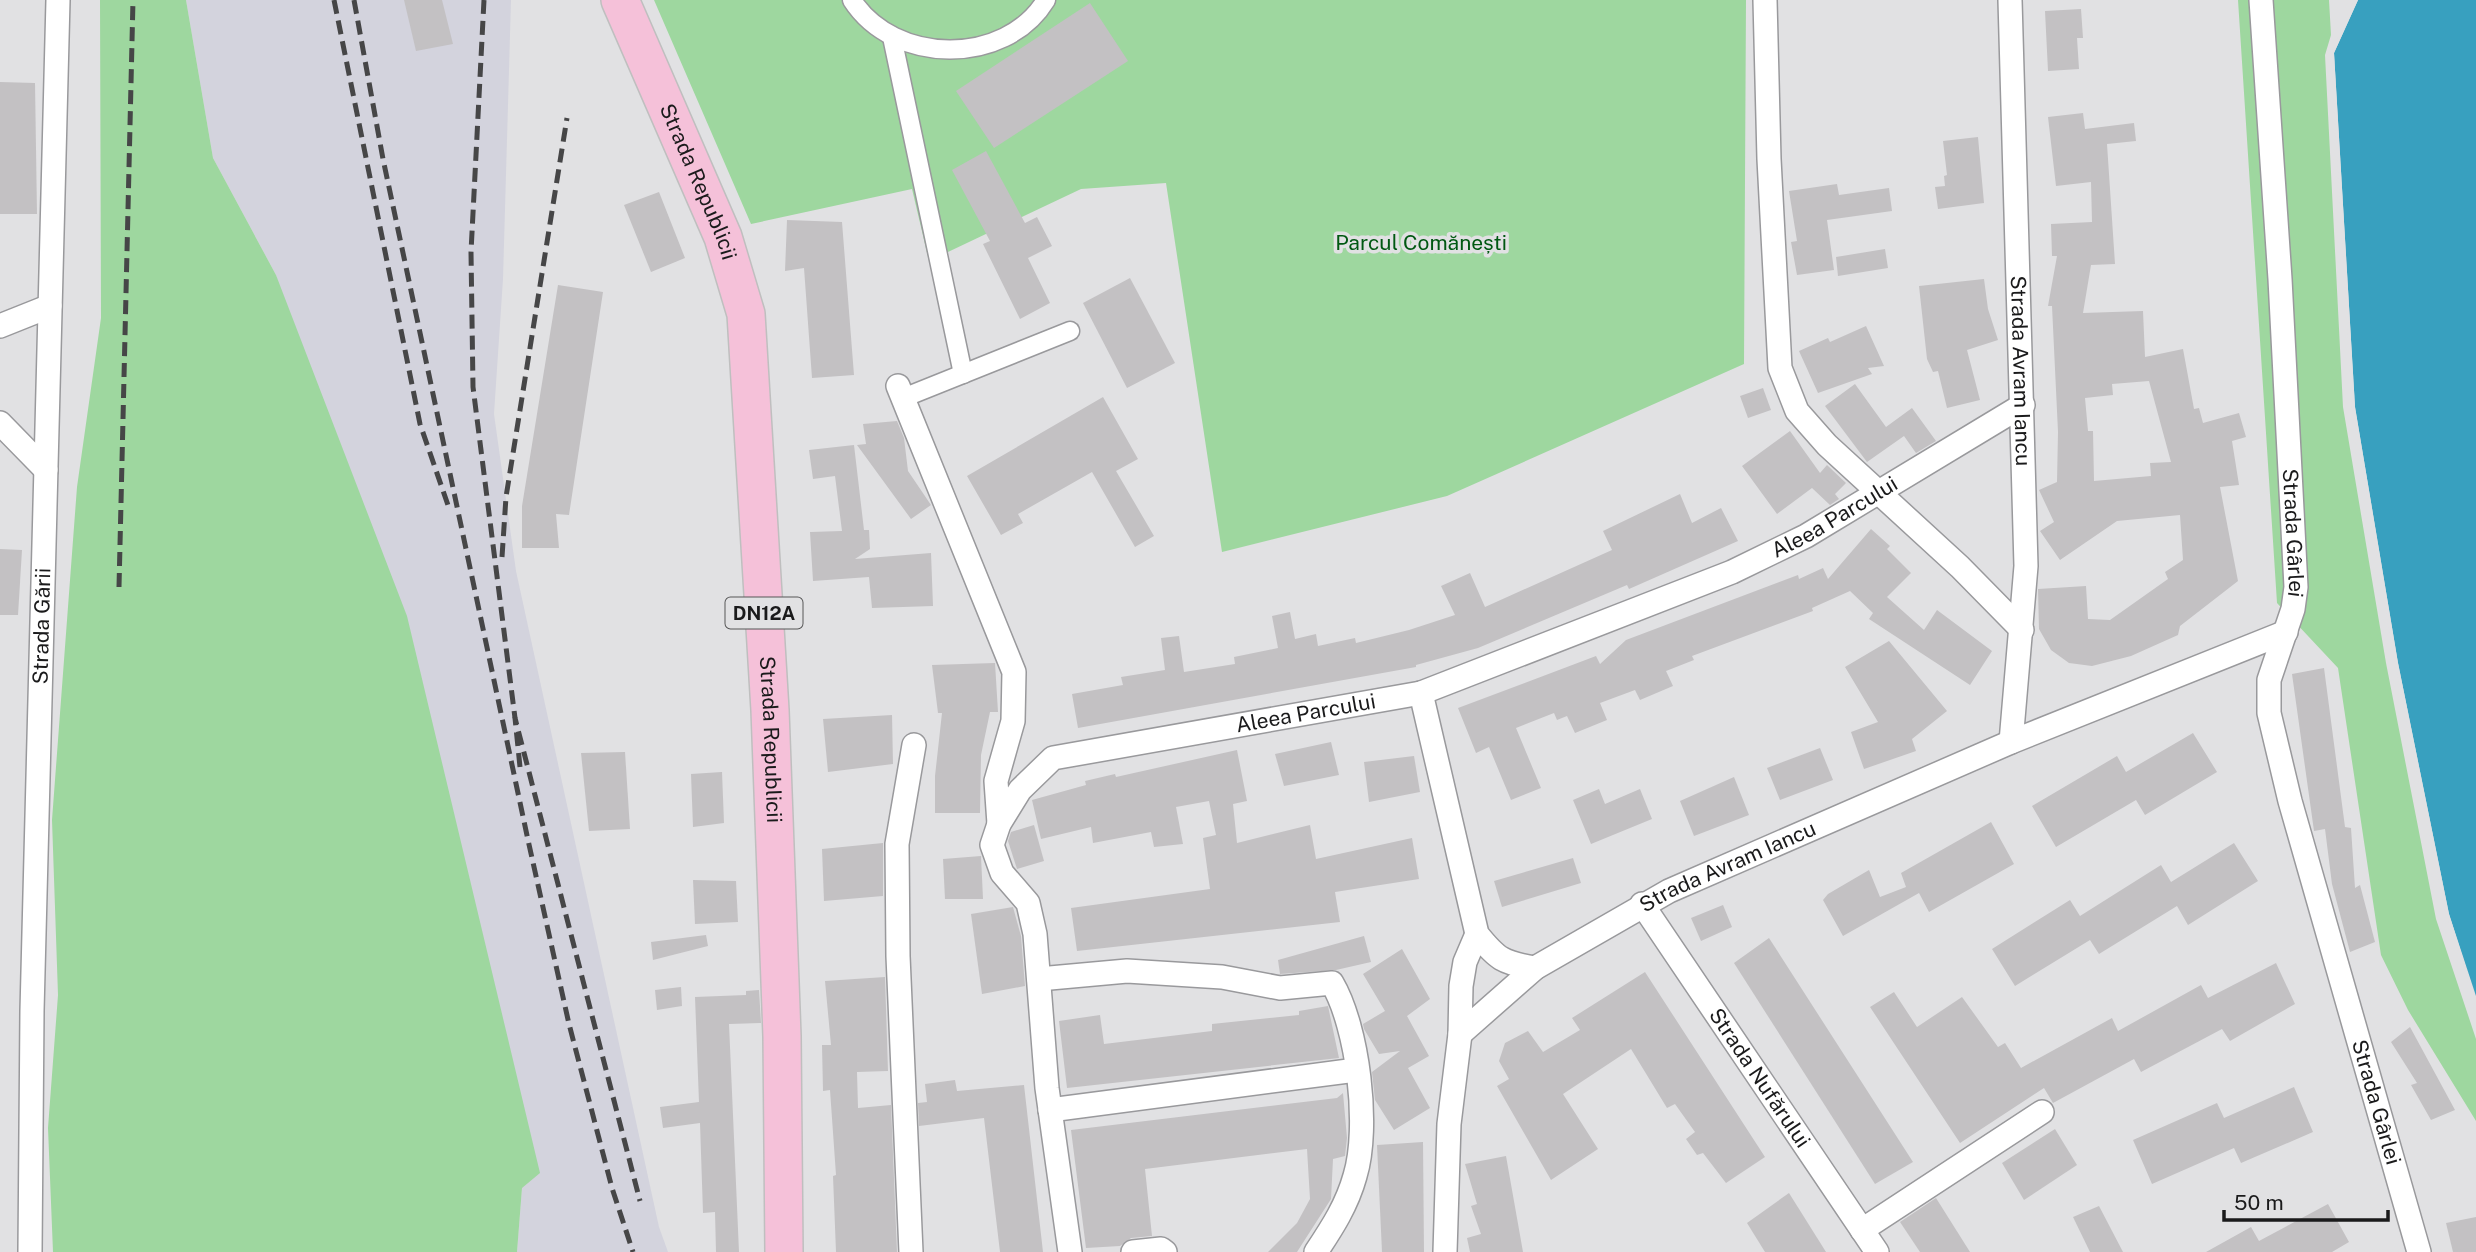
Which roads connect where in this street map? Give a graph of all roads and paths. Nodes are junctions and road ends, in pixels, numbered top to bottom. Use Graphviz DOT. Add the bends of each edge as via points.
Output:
graph roads {
  1 [pos="58,0"];
  2 [pos="620,0"];
  3 [pos="852,0"];
  4 [pos="1046,0"];
  5 [pos="1765,0"];
  6 [pos="2010,0"];
  7 [pos="2261,0"];
  8 [pos="892,37"];
  9 [pos="50,306"];
  10 [pos="0,326"];
  11 [pos="1070,331"];
  12 [pos="963,374"];
  13 [pos="901,392"];
  14 [pos="2023,405"];
  15 [pos="0,423"];
  16 [pos="46,470"];
  17 [pos="1877,492"];
  18 [pos="2022,630"];
  19 [pos="2286,632"];
  20 [pos="1421,693"];
  21 [pos="2011,742"];
  22 [pos="914,745"];
  23 [pos="999,824"];
  24 [pos="1642,904"];
  25 [pos="1477,934"];
  26 [pos="1535,968"];
  27 [pos="1039,979"];
  28 [pos="1460,1034"];
  29 [pos="1356,1070"];
  30 [pos="1050,1110"];
  31 [pos="2042,1112"];
  32 [pos="1862,1230"];
  33 [pos="30,1252"];
  34 [pos="783,1252"];
  35 [pos="911,1252"];
  36 [pos="1070,1252"];
  37 [pos="1133,1252"];
  38 [pos="1165,1252"];
  39 [pos="1316,1252"];
  40 [pos="1445,1252"];
  41 [pos="1877,1252"];
  42 [pos="2419,1252"];
  1 -- 9 [label="street, Strada Gării"];
  2 -- 34 [label="main road, Strada Republicii / DN12A" via="723,237 741,287 748,327 774,818"];
  3 -- 8 [label="street"];
  4 -- 8 [label="street" via="1010,35 974,48 932,50"];
  5 -- 17 [label="street" via="1780,368 1797,411"];
  6 -- 14 [label="street, Strada Avram Iancu"];
  7 -- 19 [label="street, Strada Gârlei" via="2295,587"];
  8 -- 12 [label="street"];
  9 -- 10 [label="street"];
  9 -- 16 [label="street, Strada Gării"];
  11 -- 12 [label="street"];
  12 -- 13 [label="street"];
  13 -- 23 [label="street" via="1014,672 1013,721 996,781"];
  14 -- 17 [label="street, Aleea Parcului"];
  14 -- 18 [label="street, Strada Avram Iancu" via="2026,566"];
  15 -- 16 [label="street"];
  16 -- 33 [label="street, Strada Gării"];
  17 -- 18 [label="street"];
  17 -- 20 [label="street, Aleea Parcului" via="1806,536 1732,572"];
  18 -- 21 [label="street, Strada Avram Iancu"];
  19 -- 21 [label="street, Strada Avram Iancu"];
  19 -- 42 [label="street, Strada Gârlei" via="2267,693 2272,724"];
  20 -- 23 [label="street, Aleea Parcului" via="1053,758 1020,790"];
  20 -- 25 [label="street"];
  21 -- 24 [label="street, Strada Avram Iancu"];
  22 -- 35 [label="street" via="897,844"];
  23 -- 27 [label="street, Aleea Parcului" via="992,845 1002,873 1028,902"];
  24 -- 26 [label="street, Strada Avram Iancu"];
  24 -- 32 [label="street, Strada Nufărului"];
  25 -- 26 [label="street" via="1495,957"];
  25 -- 28 [label="street" via="1463,974"];
  26 -- 28 [label="street, Strada Avram Iancu"];
  27 -- 29 [label="street" via="1126,971 1222,977 1280,988 1332,983 1342,999"];
  27 -- 30 [label="street, Aleea Parcului"];
  28 -- 40 [label="street" via="1449,1124"];
  29 -- 30 [label="street"];
  29 -- 39 [label="street" via="1363,1127 1356,1175 1342,1212"];
  30 -- 36 [label="street, Aleea Parcului"];
  31 -- 32 [label="street"];
  32 -- 41 [label="street, Strada Nufărului"];
  37 -- 38 [label="street"];
}
